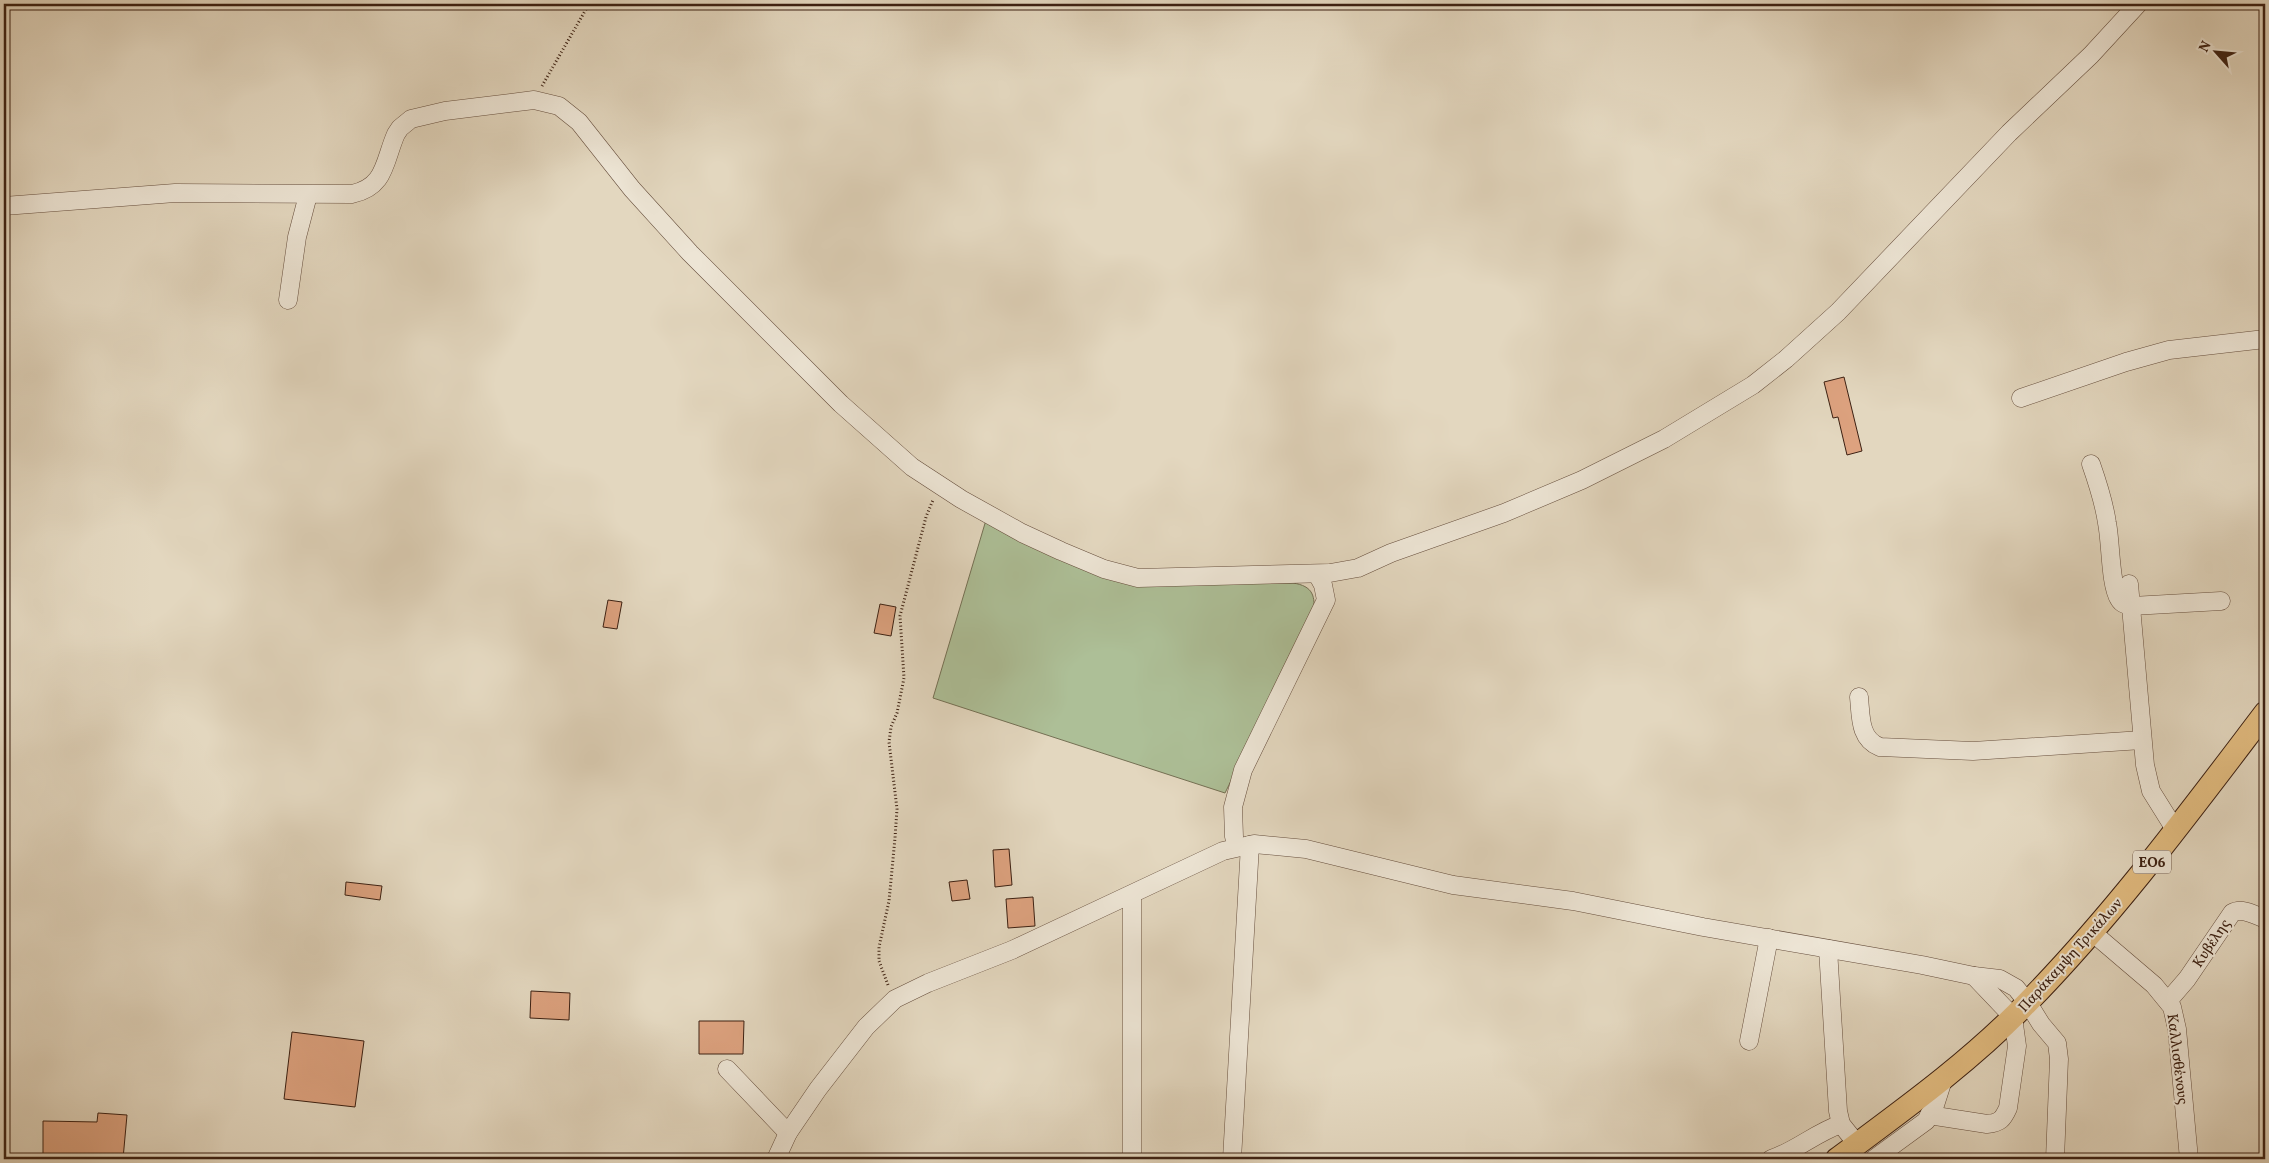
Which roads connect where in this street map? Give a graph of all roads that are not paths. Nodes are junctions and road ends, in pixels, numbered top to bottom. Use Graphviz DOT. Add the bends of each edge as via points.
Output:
graph roads {
  1 [pos="2138,4"];
  2 [pos="308,195"];
  3 [pos="4,206"];
  4 [pos="288,300"];
  5 [pos="2265,339"];
  6 [pos="2021,398"];
  7 [pos="2091,464"];
  8 [pos="1344,572"];
  9 [pos="1317,574"];
  10 [pos="2129,584"];
  11 [pos="1326,600"];
  12 [pos="2221,601"];
  13 [pos="2132,606"];
  14 [pos="1859,697"];
  15 [pos="2265,713"];
  16 [pos="2142,740"];
  17 [pos="2176,831"];
  18 [pos="1234,837"];
  19 [pos="1250,845"];
  20 [pos="1132,895"];
  21 [pos="2265,919"];
  22 [pos="2093,933"];
  23 [pos="1769,938"];
  24 [pos="1828,948"];
  25 [pos="2168,1000"];
  26 [pos="2020,1010"];
  27 [pos="1749,1041"];
  28 [pos="727,1068"];
  29 [pos="1943,1080"];
  30 [pos="1929,1115"];
  31 [pos="1842,1124"];
  32 [pos="788,1133"];
  33 [pos="1857,1144"];
  34 [pos="776,1159"];
  35 [pos="1132,1159"];
  36 [pos="1232,1159"];
  37 [pos="1771,1159"];
  38 [pos="1837,1159"];
  39 [pos="1874,1159"];
  40 [pos="2055,1159"];
  41 [pos="2189,1159"];
  1 -- 8 [label="street" via="1838,312 1753,385 1664,438 1582,480 1504,513"];
  2 -- 3 [label="street" via="175,193"];
  2 -- 4 [label="street" via="297,236"];
  2 -- 9 [label="street" via="352,194 372,188 380,178 400,128 417,116 534,100 559,106 580,122 632,189 690,253 866,428 941,487 1022,533 1121,574 1150,579"];
  5 -- 6 [label="street" via="2169,350"];
  7 -- 13 [label="street" via="2102,496 2117,594 2124,604"];
  8 -- 9 [label="street"];
  8 -- 11 [label="street"];
  9 -- 11 [label="street"];
  10 -- 13 [label="street"];
  11 -- 18 [label="street" via="1243,770 1233,807"];
  12 -- 13 [label="street"];
  13 -- 16 [label="street"];
  14 -- 16 [label="street" via="1865,736 1868,742 1880,747 1973,751"];
  15 -- 17 [label="main road, Παράκαμψη Τρικάλων / ΕΟ6"];
  16 -- 17 [label="street" via="2151,791"];
  17 -- 22 [label="main road, Παράκαμψη Τρικάλων / ΕΟ6"];
  19 -- 20 [label="street" via="1223,851"];
  19 -- 23 [label="street" via="1306,849 1453,884 1565,900"];
  19 -- 36 [label="street"];
  20 -- 32 [label="street" via="895,999 862,1032"];
  20 -- 35 [label="street"];
  21 -- 25 [label="street, Κυβέλης" via="2242,911 2232,913 2187,979"];
  22 -- 25 [label="street, Καλλισθένους"];
  22 -- 26 [label="main road, Παράκαμψη Τρικάλων / ΕΟ6"];
  23 -- 24 [label="street"];
  23 -- 27 [label="street"];
  24 -- 26 [label="street" via="1974,976"];
  24 -- 31 [label="street" via="1836,1093"];
  25 -- 41 [label="street, Καλλισθένους" via="2177,1029"];
  26 -- 29 [label="main road, Παράκαμψη Τρικάλων / ΕΟ6"];
  26 -- 30 [label="street" via="2008,1108 2000,1122 1987,1124"];
  26 -- 40 [label="street" via="2041,1024 2058,1050"];
  28 -- 32 [label="street"];
  29 -- 30 [label="street"];
  29 -- 33 [label="main road, Παράκαμψη Τρικάλων / ΕΟ6"];
  30 -- 39 [label="street" via="1926,1121"];
  31 -- 33 [label="street"];
  31 -- 37 [label="street" via="1822,1131 1791,1152"];
  32 -- 34 [label="street"];
  33 -- 38 [label="main road, Παράκαμψη Τρικάλων / ΕΟ6"];
}
